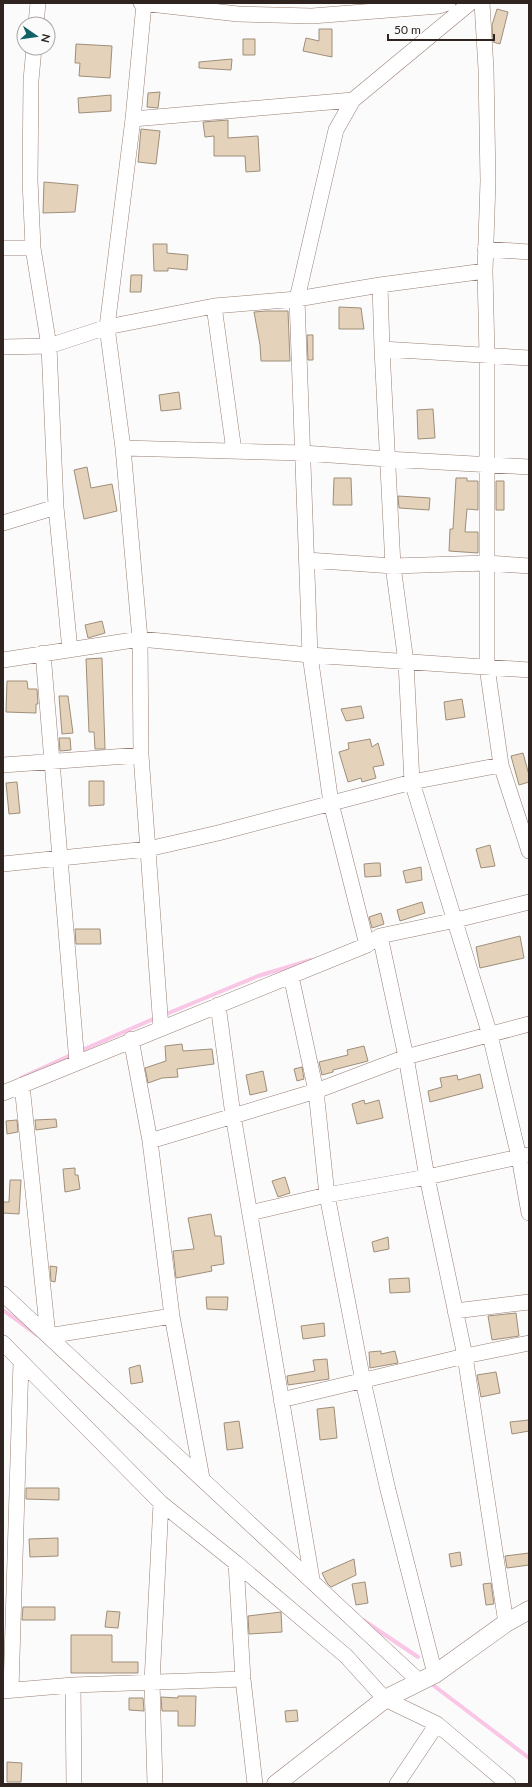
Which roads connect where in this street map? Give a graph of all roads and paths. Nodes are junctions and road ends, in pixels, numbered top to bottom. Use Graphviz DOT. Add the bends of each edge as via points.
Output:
graph roads {
  1 [pos="38,3"];
  2 [pos="448,3"];
  3 [pos="470,3"];
  4 [pos="482,3"];
  5 [pos="142,4"];
  6 [pos="37,16"];
  7 [pos="33,56"];
  8 [pos="353,100"];
  9 [pos="133,119"];
  10 [pos="3,248"];
  11 [pos="33,248"];
  12 [pos="486,249"];
  13 [pos="529,252"];
  14 [pos="484,271"];
  15 [pos="380,285"];
  16 [pos="298,299"];
  17 [pos="214,306"];
  18 [pos="107,327"];
  19 [pos="49,346"];
  20 [pos="3,347"];
  21 [pos="382,349"];
  22 [pos="487,355"];
  23 [pos="529,358"];
  24 [pos="123,448"];
  25 [pos="234,451"];
  26 [pos="304,453"];
  27 [pos="387,459"];
  28 [pos="487,464"];
  29 [pos="529,467"];
  30 [pos="56,507"];
  31 [pos="3,523"];
  32 [pos="307,560"];
  33 [pos="487,563"];
  34 [pos="393,566"];
  35 [pos="529,566"];
  36 [pos="140,639"];
  37 [pos="70,650"];
  38 [pos="43,653"];
  39 [pos="310,655"];
  40 [pos="3,660"];
  41 [pos="406,662"];
  42 [pos="487,667"];
  43 [pos="529,670"];
  44 [pos="141,755"];
  45 [pos="52,762"];
  46 [pos="3,765"];
  47 [pos="501,765"];
  48 [pos="412,782"];
  49 [pos="331,803"];
  50 [pos="148,849"];
  51 [pos="529,851"];
  52 [pos="60,859"];
  53 [pos="3,864"];
  54 [pos="529,902"];
  55 [pos="456,920"];
  56 [pos="380,936"];
  57 [pos="367,945"];
  58 [pos="291,976"];
  59 [pos="218,1006"];
  60 [pos="529,1024"];
  61 [pos="161,1028"];
  62 [pos="490,1035"];
  63 [pos="131,1040"];
  64 [pos="406,1057"];
  65 [pos="77,1063"];
  66 [pos="22,1085"];
  67 [pos="316,1090"];
  68 [pos="3,1093"];
  69 [pos="233,1115"];
  70 [pos="150,1141"];
  71 [pos="524,1155"];
  72 [pos="427,1177"];
  73 [pos="327,1195"];
  74 [pos="529,1212"];
  75 [pos="250,1213"];
  76 [pos="3,1294"];
  77 [pos="529,1302"];
  78 [pos="455,1311"];
  79 [pos="172,1316"];
  80 [pos="48,1336"];
  81 [pos="3,1343"];
  82 [pos="529,1344"];
  83 [pos="465,1356"];
  84 [pos="21,1361"];
  85 [pos="363,1381"];
  86 [pos="281,1400"];
  87 [pos="202,1478"];
  88 [pos="161,1503"];
  89 [pos="236,1563"];
  90 [pos="312,1579"];
  91 [pos="529,1610"];
  92 [pos="506,1623"];
  93 [pos="427,1677"];
  94 [pos="243,1679"];
  95 [pos="152,1682"];
  96 [pos="73,1685"];
  97 [pos="7,1690"];
  98 [pos="385,1699"];
  99 [pos="436,1724"];
  100 [pos="486,1766"];
  101 [pos="74,1784"];
  102 [pos="155,1784"];
  103 [pos="255,1784"];
  104 [pos="276,1784"];
  105 [pos="397,1784"];
  106 [pos="491,1784"];
  107 [pos="508,1784"];
  1 -- 6 [label="street"];
  2 -- 5 [label="street" via="439,6 312,16 238,14"];
  3 -- 8 [label="street"];
  4 -- 12 [label="street" via="488,181"];
  5 -- 9 [label="street"];
  7 -- 11 [label="street" via="30,180"];
  8 -- 9 [label="street"];
  8 -- 16 [label="street" via="336,130"];
  9 -- 18 [label="street"];
  10 -- 11 [label="street"];
  11 -- 19 [label="street"];
  12 -- 13 [label="street"];
  12 -- 14 [label="street"];
  14 -- 15 [label="street"];
  14 -- 22 [label="street"];
  15 -- 16 [label="street"];
  15 -- 21 [label="street"];
  16 -- 17 [label="street"];
  16 -- 26 [label="street"];
  17 -- 18 [label="street"];
  17 -- 25 [label="street"];
  18 -- 19 [label="street"];
  18 -- 24 [label="street"];
  19 -- 20 [label="street"];
  19 -- 30 [label="street"];
  21 -- 22 [label="street"];
  21 -- 27 [label="street"];
  22 -- 23 [label="street"];
  22 -- 28 [label="street"];
  24 -- 25 [label="street"];
  24 -- 36 [label="street"];
  25 -- 26 [label="street"];
  26 -- 27 [label="street"];
  26 -- 32 [label="street"];
  27 -- 28 [label="street"];
  27 -- 34 [label="street"];
  28 -- 29 [label="street"];
  28 -- 33 [label="street"];
  30 -- 31 [label="street"];
  30 -- 37 [label="street"];
  32 -- 34 [label="street"];
  32 -- 39 [label="street"];
  33 -- 34 [label="street"];
  33 -- 35 [label="street"];
  33 -- 42 [label="street"];
  34 -- 41 [label="street"];
  36 -- 37 [label="street"];
  36 -- 39 [label="street"];
  36 -- 44 [label="street"];
  37 -- 38 [label="street"];
  38 -- 40 [label="street"];
  38 -- 45 [label="street"];
  39 -- 41 [label="street"];
  39 -- 49 [label="street"];
  41 -- 42 [label="street"];
  41 -- 48 [label="street"];
  42 -- 43 [label="street"];
  42 -- 47 [label="street"];
  44 -- 45 [label="street"];
  44 -- 50 [label="street"];
  45 -- 46 [label="street"];
  45 -- 52 [label="street"];
  47 -- 48 [label="street"];
  47 -- 51 [label="street"];
  48 -- 49 [label="street"];
  48 -- 55 [label="street"];
  49 -- 50 [label="street"];
  49 -- 57 [label="street"];
  50 -- 52 [label="street"];
  50 -- 61 [label="street"];
  52 -- 53 [label="street"];
  52 -- 65 [label="street"];
  54 -- 55 [label="street"];
  55 -- 56 [label="street"];
  55 -- 62 [label="street"];
  56 -- 57 [label="street"];
  56 -- 64 [label="street"];
  57 -- 58 [label="street"];
  58 -- 59 [label="street"];
  58 -- 67 [label="street"];
  59 -- 61 [label="street"];
  59 -- 69 [label="street"];
  60 -- 62 [label="street"];
  61 -- 63 [label="street"];
  62 -- 64 [label="street"];
  62 -- 71 [label="street"];
  63 -- 65 [label="street"];
  63 -- 70 [label="street"];
  64 -- 67 [label="street"];
  64 -- 72 [label="street"];
  65 -- 66 [label="street"];
  66 -- 68 [label="street"];
  66 -- 80 [label="street"];
  67 -- 69 [label="street"];
  67 -- 73 [label="street"];
  69 -- 70 [label="street"];
  69 -- 75 [label="street"];
  70 -- 79 [label="street"];
  71 -- 72 [label="street"];
  71 -- 74 [label="street"];
  72 -- 73 [label="street"];
  72 -- 78 [label="street"];
  73 -- 75 [label="street"];
  73 -- 85 [label="street"];
  75 -- 86 [label="street"];
  76 -- 80 [label="street"];
  77 -- 78 [label="street"];
  78 -- 83 [label="street"];
  79 -- 80 [label="street"];
  79 -- 87 [label="street"];
  80 -- 87 [label="street"];
  81 -- 84 [label="street"];
  82 -- 83 [label="street"];
  83 -- 85 [label="street"];
  83 -- 92 [label="street"];
  84 -- 88 [label="street"];
  84 -- 97 [label="street"];
  85 -- 86 [label="street"];
  85 -- 93 [label="street"];
  86 -- 90 [label="street"];
  87 -- 90 [label="street"];
  88 -- 89 [label="street"];
  88 -- 95 [label="street"];
  89 -- 94 [label="street"];
  89 -- 98 [label="street" via="346,1656"];
  90 -- 93 [label="street"];
  91 -- 92 [label="street"];
  92 -- 93 [label="street"];
  93 -- 98 [label="street"];
  94 -- 95 [label="street"];
  94 -- 103 [label="street"];
  95 -- 96 [label="street"];
  95 -- 102 [label="street"];
  96 -- 97 [label="street"];
  96 -- 101 [label="street"];
  98 -- 99 [label="street"];
  98 -- 104 [label="street"];
  99 -- 100 [label="street"];
  99 -- 105 [label="street"];
  100 -- 106 [label="street"];
  100 -- 107 [label="street"];
}
